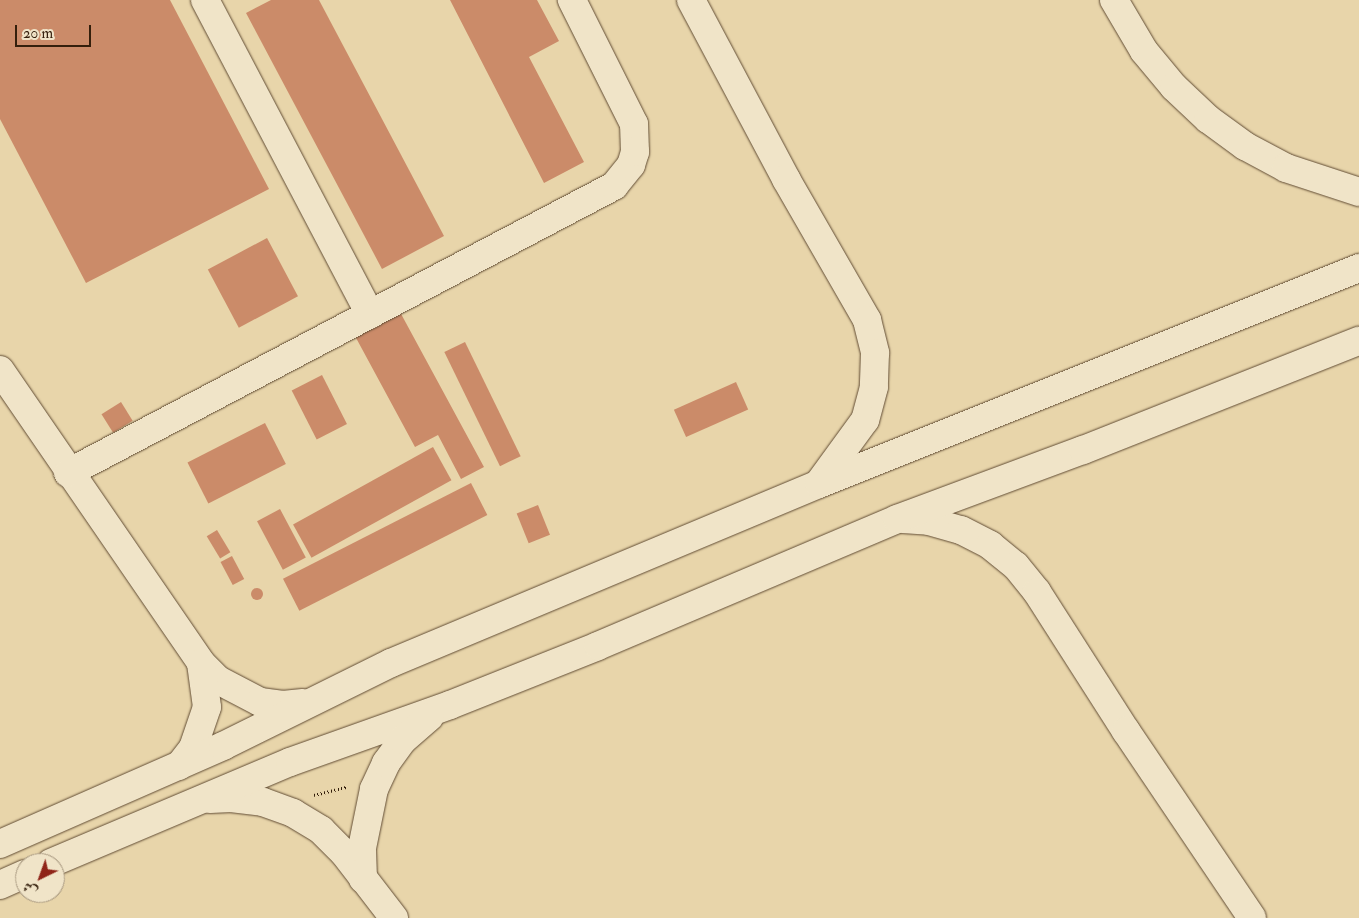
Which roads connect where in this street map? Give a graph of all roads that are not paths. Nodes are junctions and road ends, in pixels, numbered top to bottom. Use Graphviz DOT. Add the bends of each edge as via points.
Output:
graph roads {
  1 [pos="205,0"];
  2 [pos="572,0"];
  3 [pos="691,0"];
  4 [pos="1114,0"];
  5 [pos="1359,192"];
  6 [pos="1359,268"];
  7 [pos="370,314"];
  8 [pos="1359,341"];
  9 [pos="0,370"];
  10 [pos="68,473"];
  11 [pos="819,484"];
  12 [pos="896,519"];
  13 [pos="201,663"];
  14 [pos="307,702"];
  15 [pos="450,705"];
  16 [pos="179,766"];
  17 [pos="199,800"];
  18 [pos="0,844"];
  19 [pos="65,857"];
  20 [pos="15,878"];
  21 [pos="363,879"];
  22 [pos="0,885"];
  23 [pos="394,918"];
  24 [pos="1252,918"];
  1 -- 7 [label="street"];
  2 -- 7 [label="street" via="634,124 635,152 624,176 602,193"];
  3 -- 11 [label="street" via="786,179 867,320 876,353 874,387 865,420"];
  4 -- 5 [label="street" via="1144,51 1174,87 1208,119 1245,146 1286,168"];
  6 -- 11 [label="street"];
  7 -- 10 [label="street"];
  8 -- 12 [label="street" via="1083,450"];
  9 -- 10 [label="street"];
  10 -- 13 [label="street"];
  11 -- 14 [label="street" via="391,663"];
  12 -- 15 [label="street"];
  12 -- 24 [label="street" via="930,521 961,530 990,545 1016,566 1037,592"];
  13 -- 14 [label="street" via="218,680 260,702 283,705"];
  13 -- 16 [label="street" via="207,685 206,714 193,748"];
  14 -- 16 [label="street"];
  15 -- 17 [label="street" via="290,762"];
  15 -- 21 [label="street" via="425,720 403,740 386,763 374,790 362,848"];
  16 -- 18 [label="street"];
  17 -- 19 [label="street"];
  17 -- 21 [label="street" via="231,798 255,801 293,813 321,830"];
  20 -- 22 [label="street"];
  21 -- 23 [label="street"];
}
